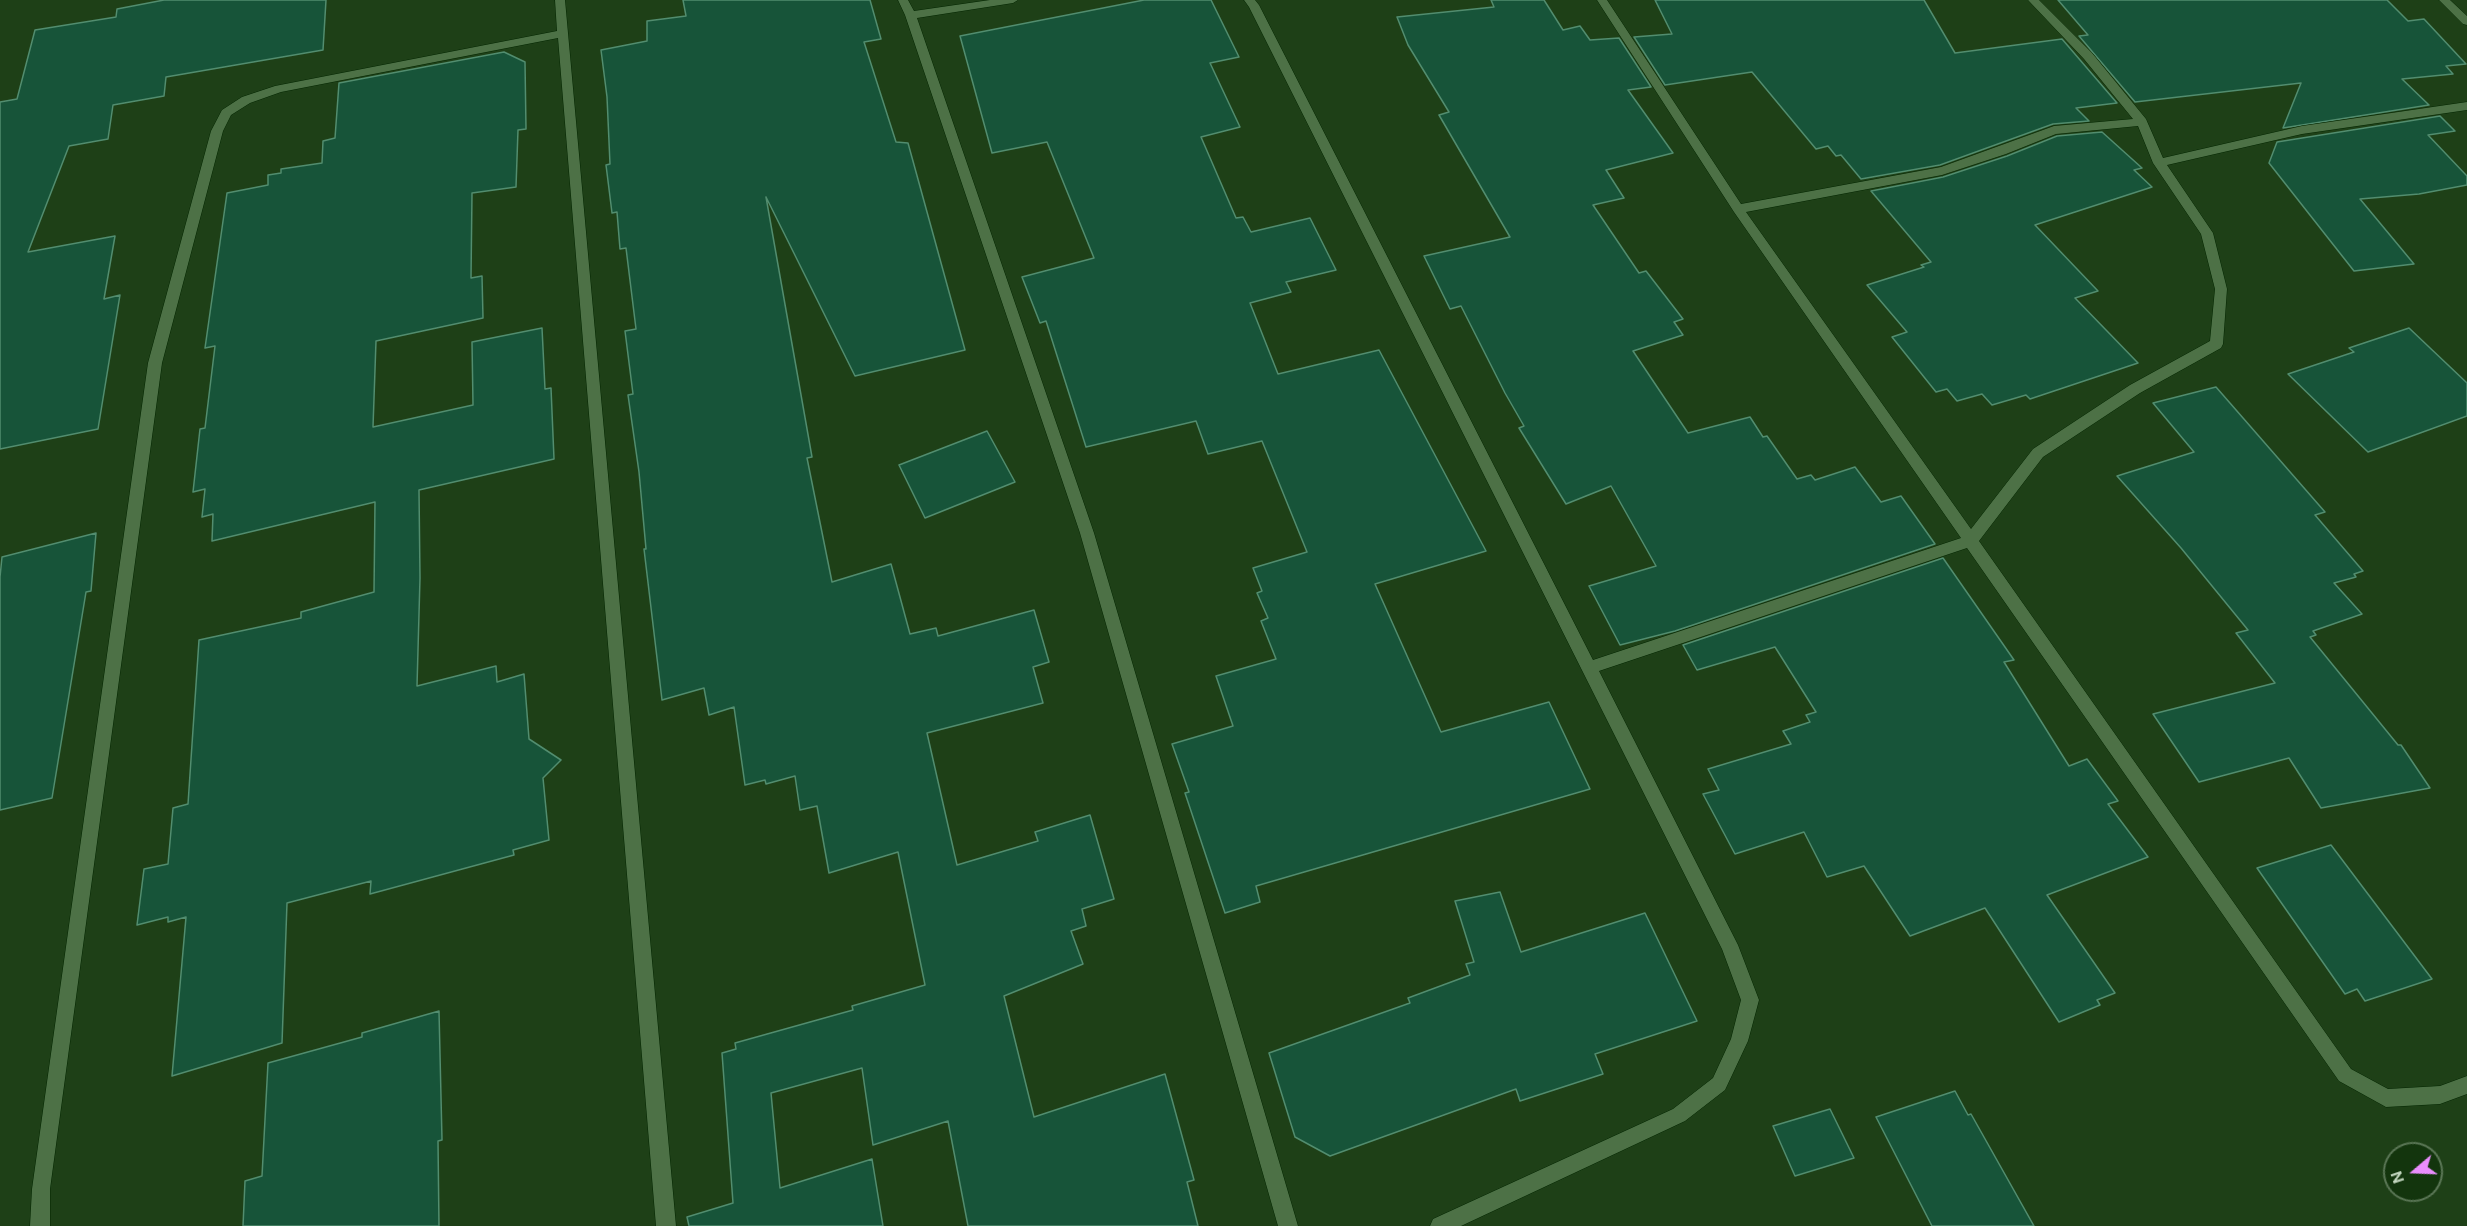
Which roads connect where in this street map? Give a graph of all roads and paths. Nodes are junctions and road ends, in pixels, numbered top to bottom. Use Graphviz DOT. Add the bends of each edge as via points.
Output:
graph roads {
  1 [pos="560,0"];
  2 [pos="903,0"];
  3 [pos="1013,0"];
  4 [pos="1249,0"];
  5 [pos="1602,0"];
  6 [pos="2033,0"];
  7 [pos="2444,0"];
  8 [pos="911,15"];
  9 [pos="2467,22"];
  10 [pos="563,33"];
  11 [pos="2467,106"];
  12 [pos="2142,122"];
  13 [pos="2158,163"];
  14 [pos="1738,209"];
  15 [pos="1970,541"];
  16 [pos="1588,668"];
  17 [pos="2467,1085"];
  18 [pos="40,1226"];
  19 [pos="666,1226"];
  20 [pos="1288,1226"];
  21 [pos="1440,1226"];
  1 -- 10 [label="street"];
  2 -- 8 [label="street"];
  3 -- 8 [label="street"];
  4 -- 16 [label="street"];
  5 -- 14 [label="street"];
  6 -- 12 [label="street" via="2088,56"];
  7 -- 9 [label="street"];
  8 -- 20 [label="street" via="1087,533"];
  10 -- 18 [label="street" via="279,88 225,113 217,130 155,363 41,1189"];
  10 -- 19 [label="street"];
  11 -- 13 [label="street" via="2302,130"];
  12 -- 13 [label="street"];
  12 -- 14 [label="street" via="2054,130 1941,171"];
  13 -- 15 [label="street" via="2207,233 2221,289 2216,344 2135,389 2038,453"];
  14 -- 15 [label="street"];
  15 -- 16 [label="street"];
  15 -- 17 [label="street" via="2345,1075 2386,1098 2440,1095"];
  16 -- 21 [label="street" via="1729,945 1750,1000 1739,1041 1719,1084 1678,1115"];
}
